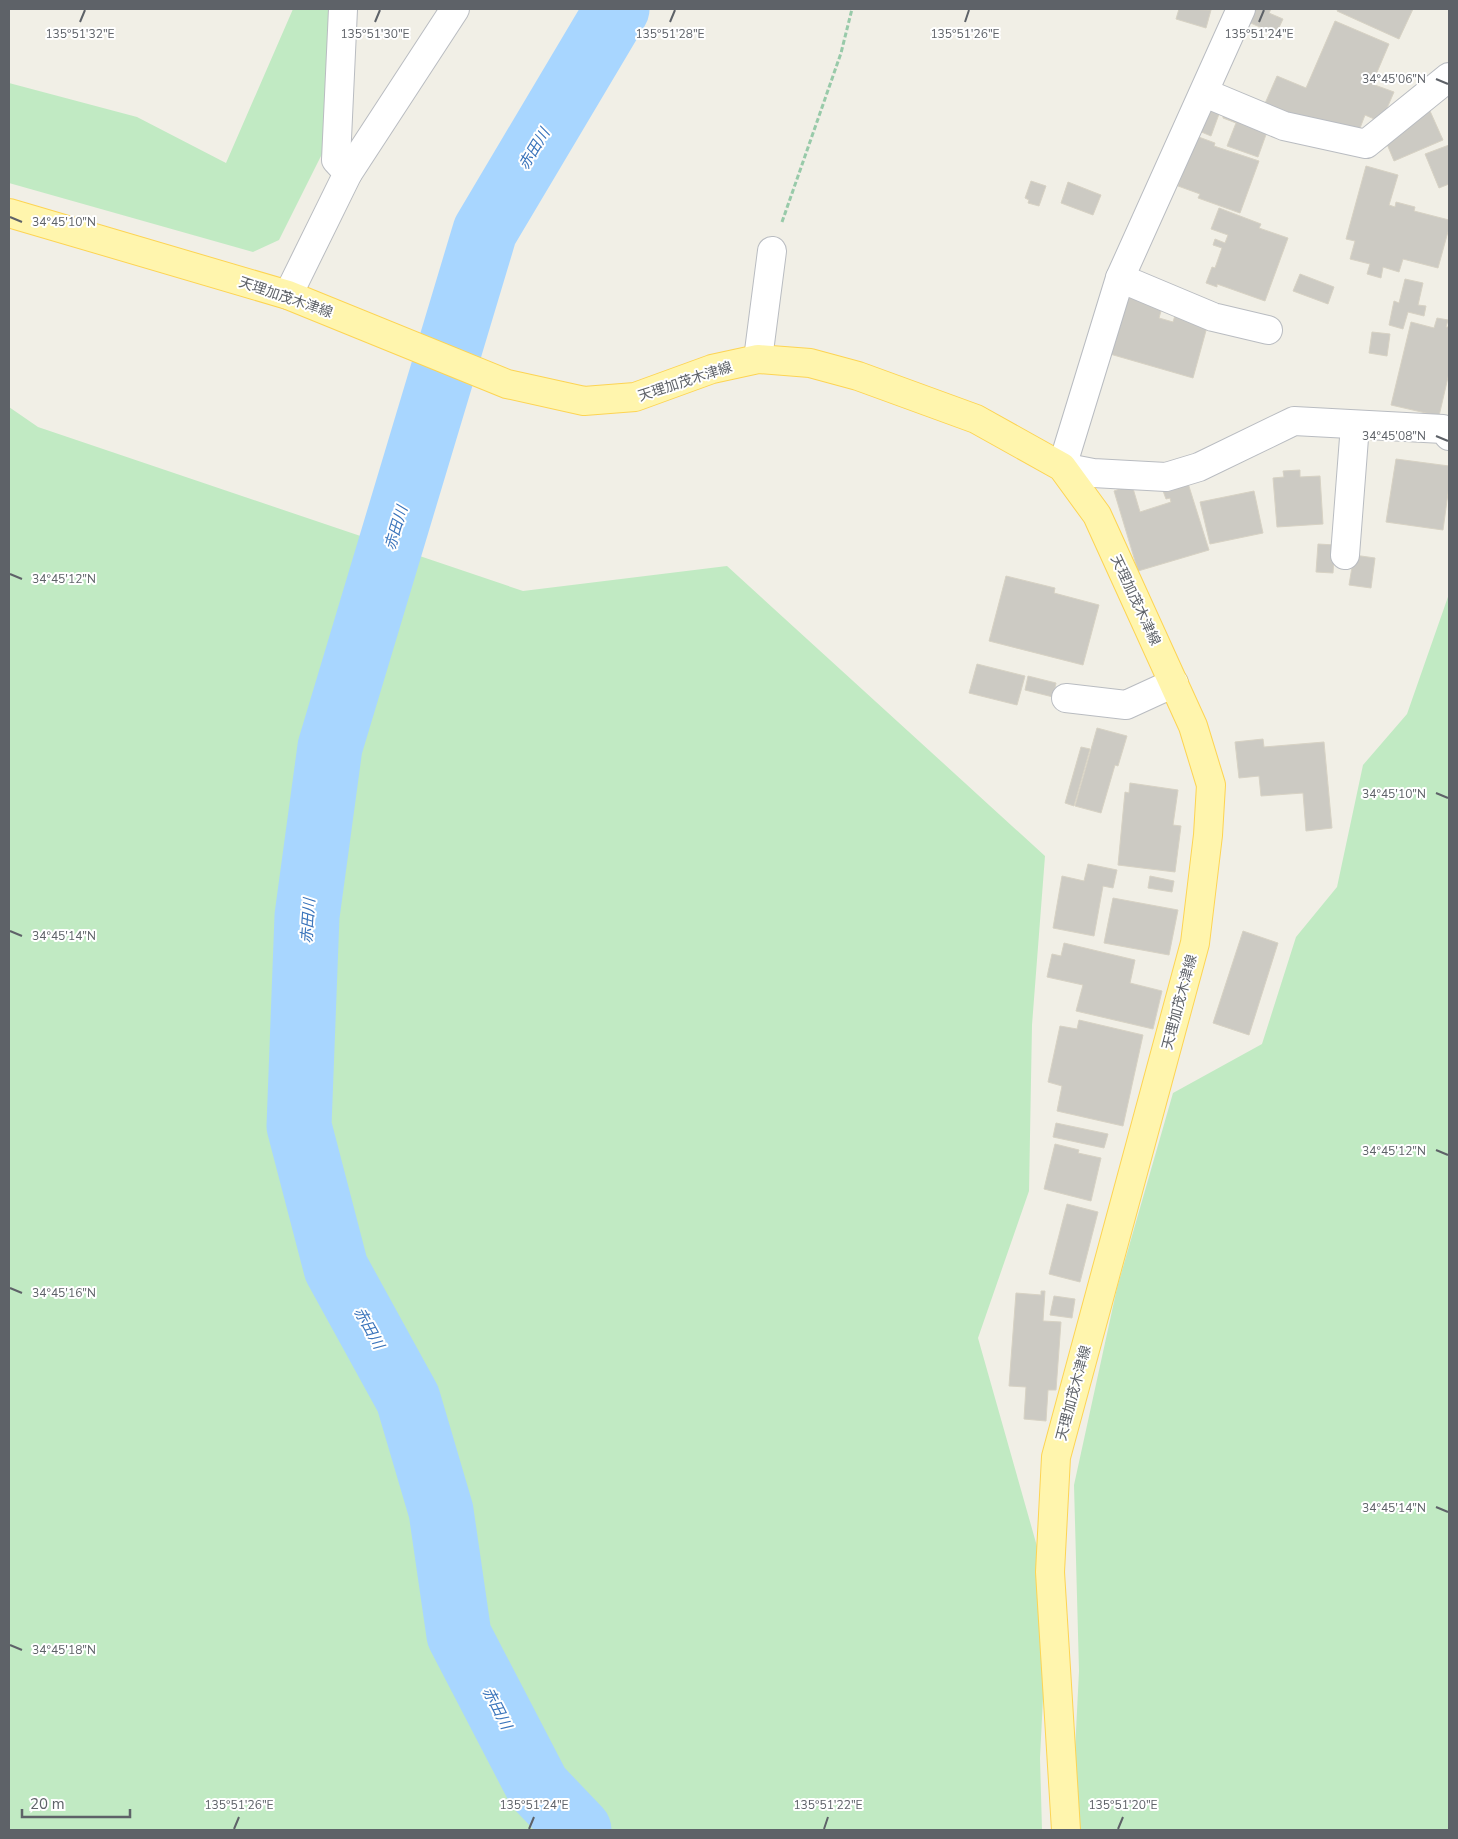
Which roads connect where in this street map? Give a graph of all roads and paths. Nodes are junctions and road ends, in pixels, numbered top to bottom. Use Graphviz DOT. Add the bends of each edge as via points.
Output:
graph roads {
  1 [pos="343,9"];
  2 [pos="455,9"];
  3 [pos="852,9"];
  4 [pos="1242,9"];
  5 [pos="1449,77"];
  6 [pos="1205,93"];
  7 [pos="348,173"];
  8 [pos="9,213"];
  9 [pos="772,251"];
  10 [pos="1120,278"];
  11 [pos="288,294"];
  12 [pos="1268,330"];
  13 [pos="758,359"];
  14 [pos="1356,425"];
  15 [pos="1449,436"];
  16 [pos="1062,467"];
  17 [pos="1345,555"];
  18 [pos="1174,684"];
  19 [pos="1066,698"];
  20 [pos="1066,1830"];
  1 -- 7 [label="street" via="336,160"];
  2 -- 7 [label="street"];
  3 -- 9 [label="path" via="841,53"];
  4 -- 6 [label="street"];
  5 -- 6 [label="street" via="1366,144 1284,126"];
  6 -- 10 [label="street"];
  7 -- 11 [label="street"];
  8 -- 11 [label="main road, 天理加茂木津線"];
  9 -- 13 [label="street"];
  10 -- 12 [label="street" via="1213,317"];
  10 -- 16 [label="street"];
  11 -- 13 [label="main road, 天理加茂木津線" via="507,384 584,401 635,397 712,369"];
  13 -- 16 [label="main road, 天理加茂木津線" via="810,363 858,376 976,419"];
  14 -- 15 [label="street" via="1443,429"];
  14 -- 16 [label="street" via="1294,421 1199,467 1166,477 1094,474"];
  14 -- 17 [label="street"];
  16 -- 18 [label="main road, 天理加茂木津線" via="1097,515"];
  18 -- 19 [label="street" via="1126,705"];
  18 -- 20 [label="main road, 天理加茂木津線" via="1193,726 1211,785 1208,835 1195,943 1056,1457 1050,1572"];
}
